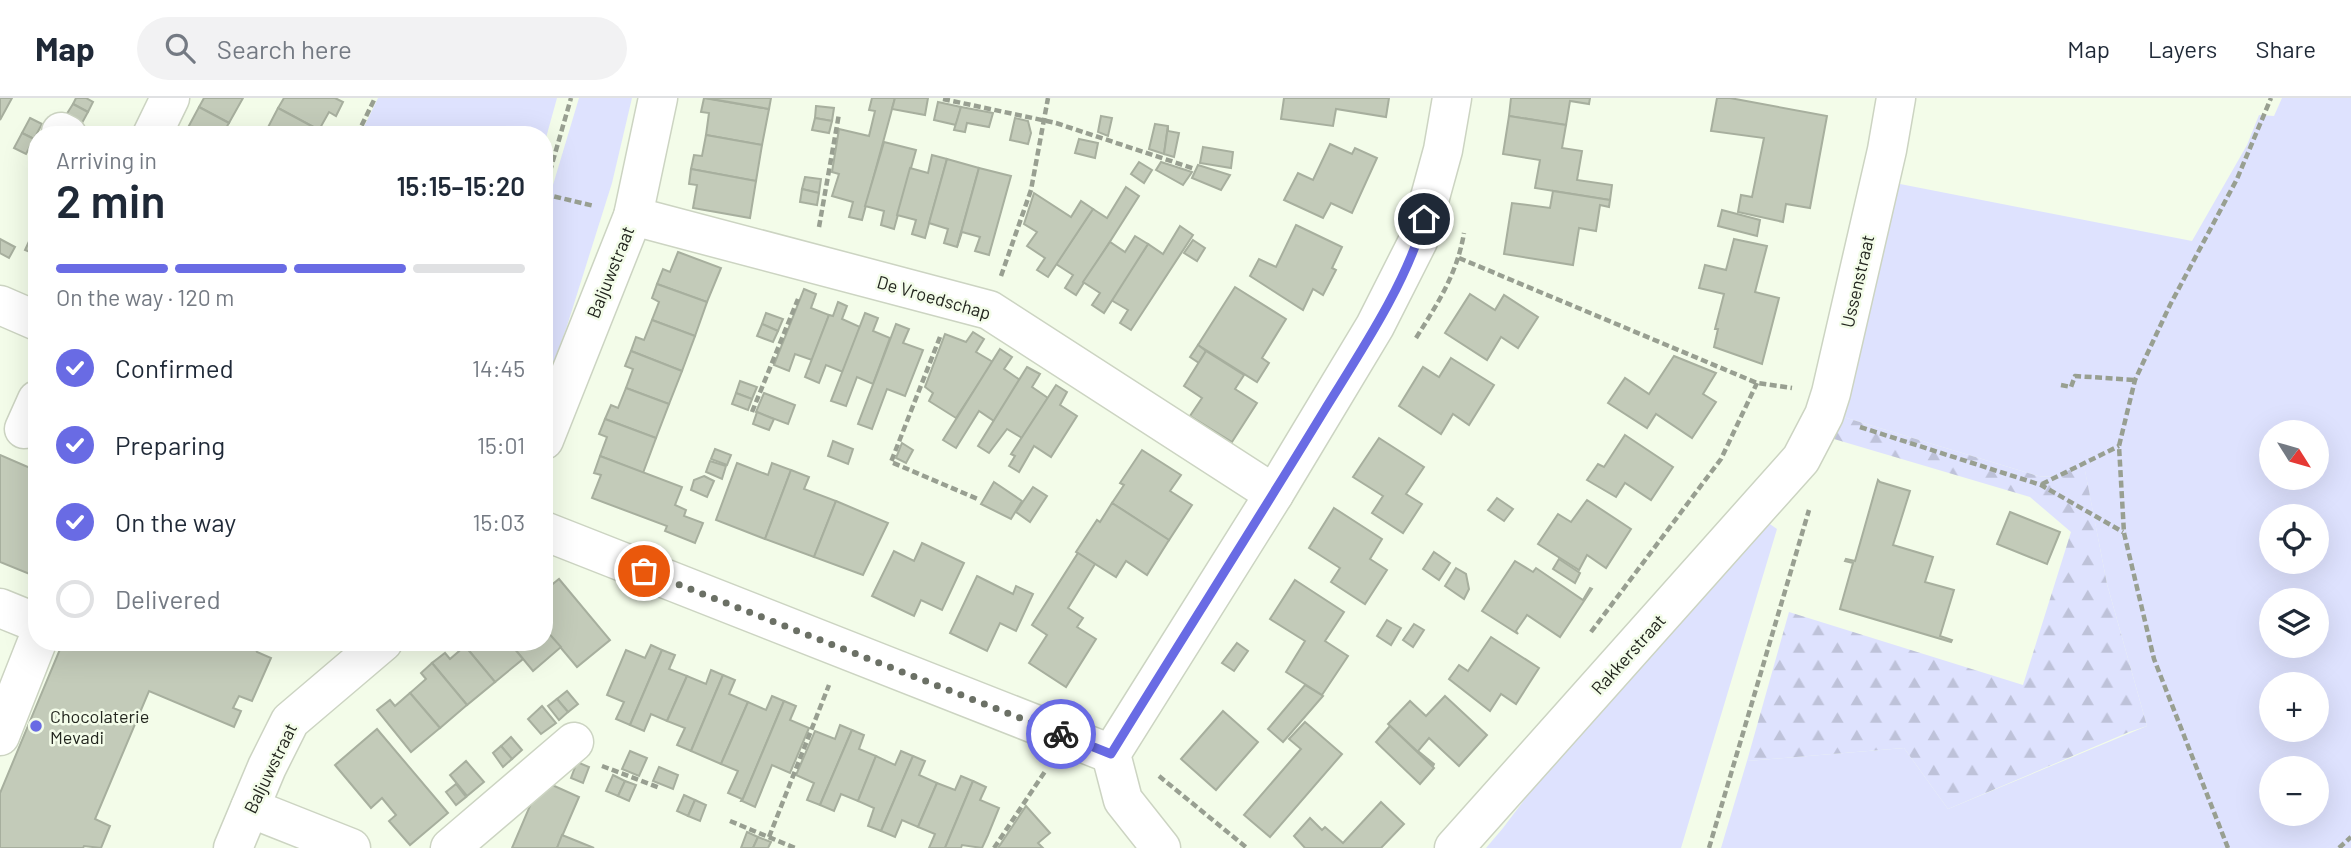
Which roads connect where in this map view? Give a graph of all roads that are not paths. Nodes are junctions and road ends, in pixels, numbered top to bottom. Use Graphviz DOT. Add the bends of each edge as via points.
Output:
graph roads {
  1 [pos="170,98"];
  2 [pos="658,98"];
  3 [pos="1452,98"];
  4 [pos="1896,98"];
  5 [pos="156,126"];
  6 [pos="633,216"];
  7 [pos="0,305"];
  8 [pos="28,317"];
  9 [pos="553,417"];
  10 [pos="1801,459"];
  11 [pos="1274,494"];
  12 [pos="553,535"];
  13 [pos="0,608"];
  14 [pos="28,619"];
  15 [pos="33,651"];
  16 [pos="367,651"];
  17 [pos="0,736"];
  18 [pos="569,746"];
  19 [pos="1111,754"];
  20 [pos="250,808"];
  21 [pos="233,848"];
  22 [pos="351,848"];
  23 [pos="450,848"];
  24 [pos="1161,848"];
  25 [pos="1454,848"];
  1 -- 5 [label="street"];
  2 -- 6 [label="street, Baljuwstraat"];
  3 -- 11 [label="street" via="1418,241 1375,326"];
  4 -- 10 [label="street, Ussenstraat" via="1827,404"];
  6 -- 9 [label="street, Baljuwstraat"];
  6 -- 11 [label="street, De Vroedschap" via="972,305"];
  7 -- 8 [label="street"];
  10 -- 25 [label="street, Rakkerstraat"];
  11 -- 19 [label="street"];
  12 -- 19 [label="street"];
  13 -- 14 [label="street"];
  15 -- 17 [label="street"];
  16 -- 20 [label="street, Baljuwstraat" via="290,721"];
  18 -- 23 [label="street"];
  19 -- 24 [label="street" via="1124,800"];
  20 -- 21 [label="street, Baljuwstraat"];
  20 -- 22 [label="street"];
}
